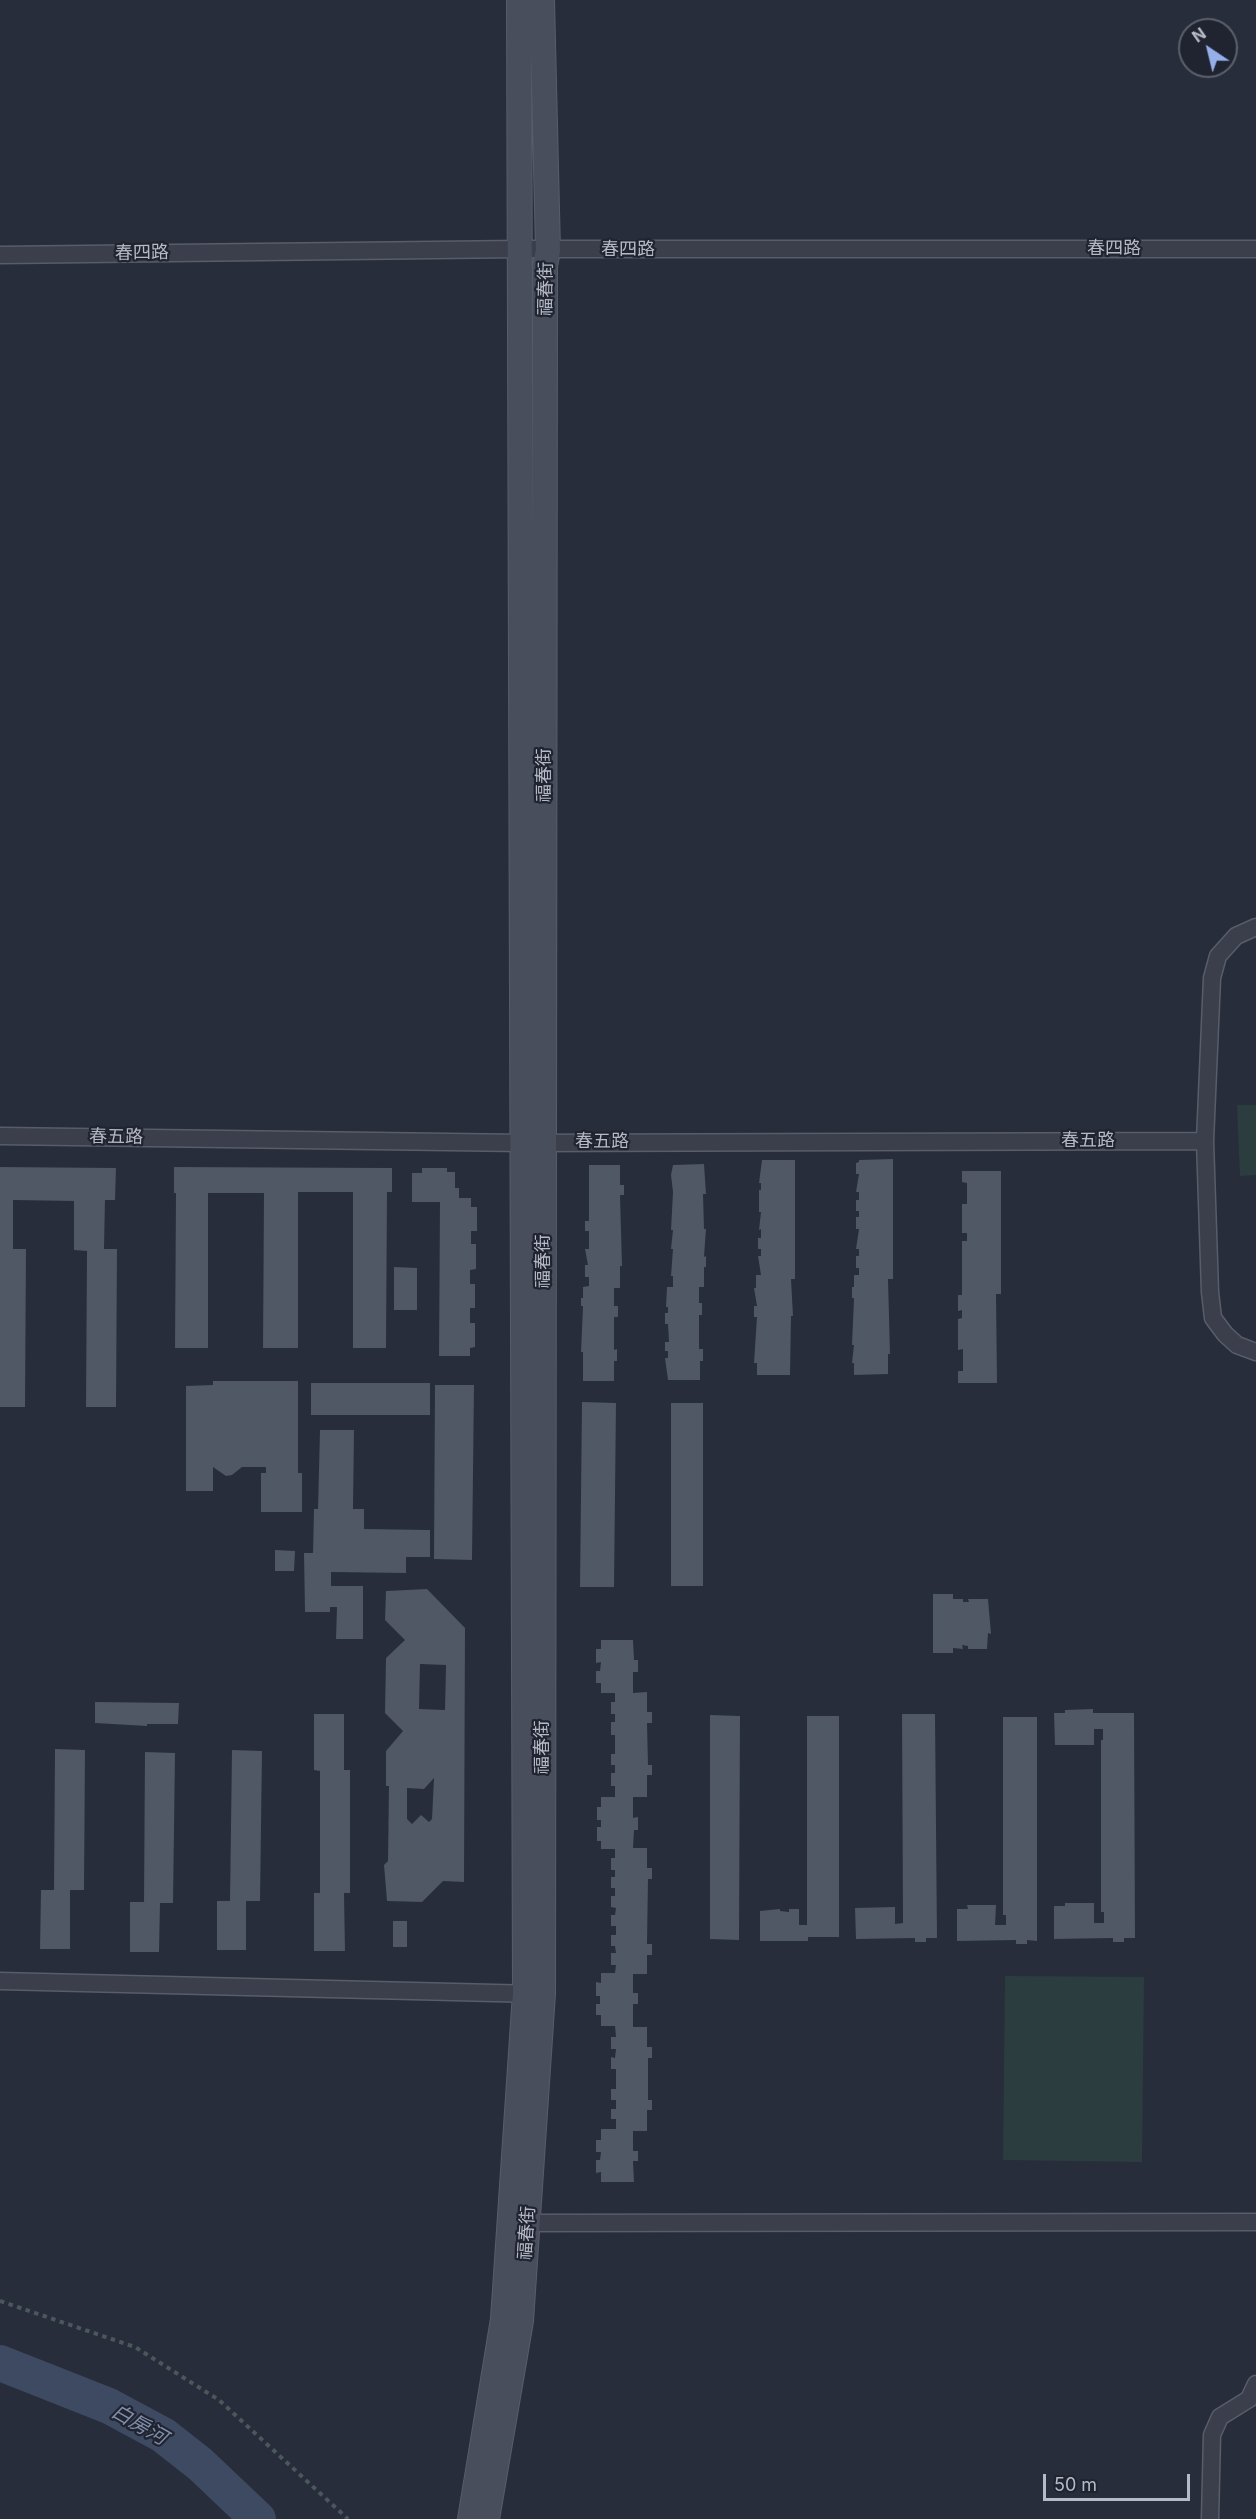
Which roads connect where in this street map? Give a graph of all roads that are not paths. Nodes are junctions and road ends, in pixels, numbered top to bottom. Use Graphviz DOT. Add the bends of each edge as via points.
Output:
graph roads {
  1 [pos="519,0"];
  2 [pos="542,0"];
  3 [pos="520,249"];
  4 [pos="1256,249"];
  5 [pos="548,250"];
  6 [pos="0,255"];
  7 [pos="1256,927"];
  8 [pos="0,1136"];
  9 [pos="1205,1141"];
  10 [pos="534,1142"];
  11 [pos="1256,1352"];
  12 [pos="0,1981"];
  13 [pos="534,1994"];
  14 [pos="1256,2222"];
  15 [pos="519,2223"];
  16 [pos="1256,2384"];
  17 [pos="470,2519"];
  18 [pos="487,2519"];
  19 [pos="1210,2519"];
  1 -- 3 [label="main road, 福春街"];
  2 -- 5 [label="main road, 福春街"];
  3 -- 5 [label="street, 春四路"];
  3 -- 6 [label="street, 春四路"];
  3 -- 10 [label="main road, 福春街"];
  4 -- 5 [label="street, 春四路"];
  5 -- 10 [label="main road, 福春街"];
  7 -- 9 [label="street" via="1236,936 1218,956 1212,978"];
  8 -- 10 [label="street, 春五路"];
  9 -- 10 [label="street, 春五路"];
  9 -- 11 [label="street" via="1213,1318 1237,1345"];
  10 -- 13 [label="main road, 福春街"];
  12 -- 13 [label="street"];
  13 -- 15 [label="main road, 福春街"];
  14 -- 15 [label="street"];
  15 -- 17 [label="main road, 福春街"];
  15 -- 18 [label="main road, 福春街" via="521,2321"];
  16 -- 19 [label="street" via="1249,2399 1220,2417 1212,2435"];
}
